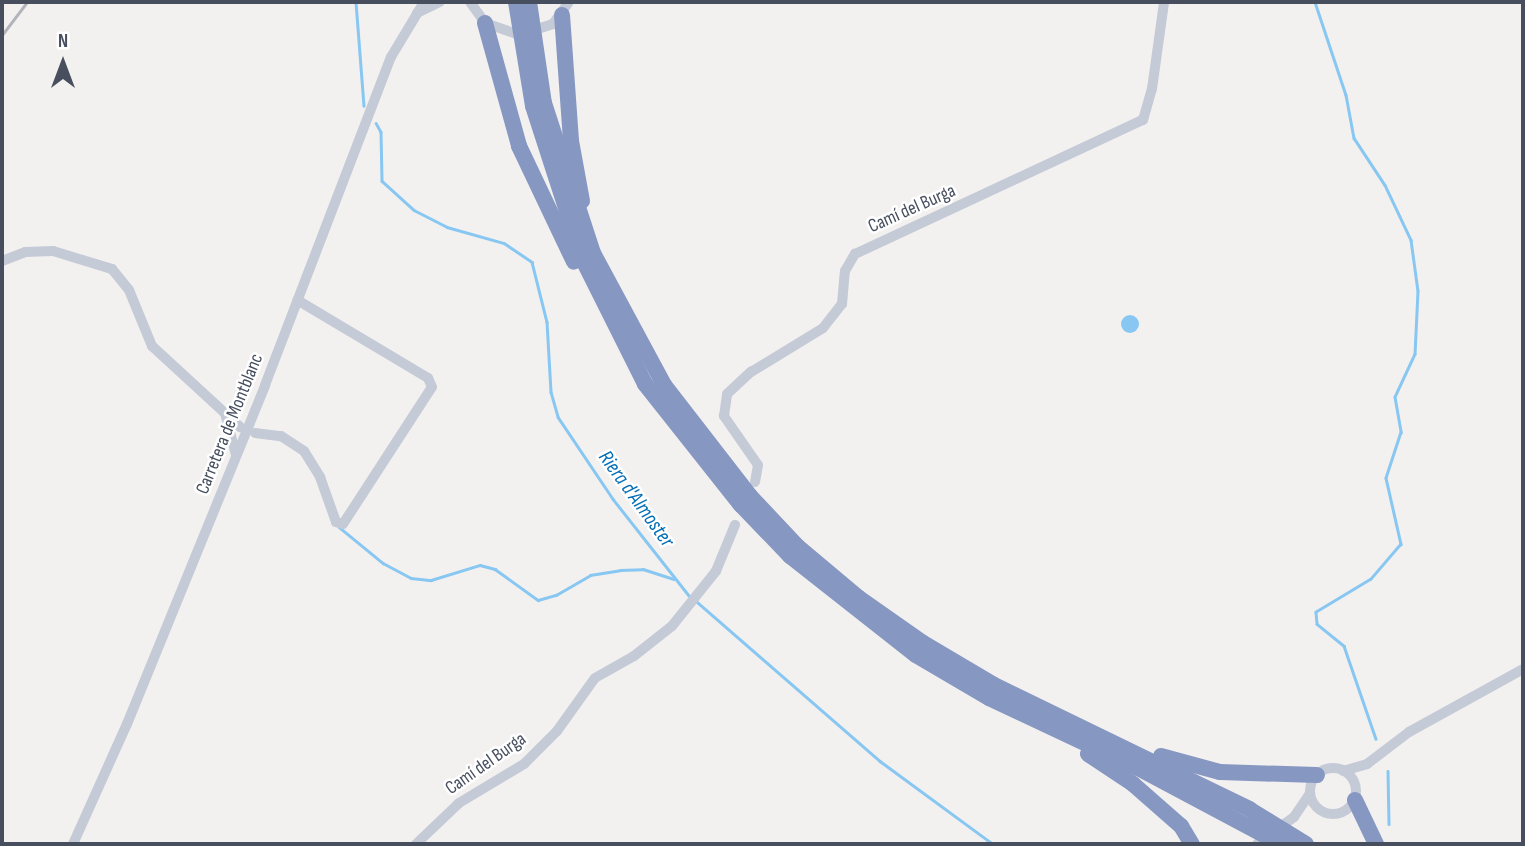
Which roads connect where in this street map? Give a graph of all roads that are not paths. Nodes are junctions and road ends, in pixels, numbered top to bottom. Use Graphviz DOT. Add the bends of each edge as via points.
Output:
graph roads {
  1 [pos="424,2"];
  2 [pos="440,2"];
  3 [pos="460,2"];
  4 [pos="516,2"];
  5 [pos="529,2"];
  6 [pos="1164,2"];
  7 [pos="566,8"];
  8 [pos="477,12"];
  9 [pos="414,14"];
  10 [pos="524,20"];
  11 [pos="529,50"];
  12 [pos="2,261"];
  13 [pos="297,300"];
  14 [pos="645,384"];
  15 [pos="664,385"];
  16 [pos="224,410"];
  17 [pos="240,427"];
  18 [pos="255,433"];
  19 [pos="236,455"];
  20 [pos="755,482"];
  21 [pos="735,525"];
  22 [pos="920,649"];
  23 [pos="1523,669"];
  24 [pos="1367,764"];
  25 [pos="1343,771"];
  26 [pos="1317,775"];
  27 [pos="1310,793"];
  28 [pos="1355,794"];
  29 [pos="1320,810"];
  30 [pos="1294,817"];
  31 [pos="73,844"];
  32 [pos="416,844"];
  33 [pos="1192,844"];
  34 [pos="1257,844"];
  35 [pos="1281,844"];
  36 [pos="1306,844"];
  37 [pos="1376,844"];
  1 -- 9 [label="street, Carretera de Montblanc"];
  2 -- 9 [label="street"];
  3 -- 8 [label="street"];
  4 -- 10 [label="highway"];
  5 -- 10 [label="highway"];
  6 -- 20 [label="street, Camí del Burga" via="1143,120 855,254 845,271 842,304 823,328 751,372 727,394 724,416 758,466"];
  7 -- 8 [label="street" via="531,34 507,34"];
  7 -- 15 [label="highway" via="570,141 582,201 598,249"];
  8 -- 14 [label="highway" via="519,146 610,332"];
  9 -- 13 [label="street, Carretera de Montblanc" via="391,57"];
  10 -- 11 [label="highway"];
  11 -- 14 [label="highway" via="554,180 577,245"];
  11 -- 15 [label="highway" via="565,178 593,253"];
  12 -- 16 [label="street" via="24,252 43,251 112,269 130,290 152,345"];
  13 -- 18 [label="street" via="428,378 432,387 342,524 336,522 320,477 304,451 281,436"];
  13 -- 19 [label="street, Carretera de Montblanc"];
  14 -- 22 [label="highway" via="724,485 790,556 851,608"];
  15 -- 22 [label="highway" via="701,437 798,547"];
  16 -- 17 [label="street"];
  16 -- 19 [label="street"];
  19 -- 31 [label="street, Carretera de Montblanc"];
  21 -- 32 [label="street, Camí del Burga" via="716,571 672,626 634,656 595,678 558,731 524,764 459,803"];
  22 -- 26 [label="highway" via="1165,758 1220,772"];
  22 -- 33 [label="highway" via="987,703 1112,769 1181,826"];
  22 -- 35 [label="highway" via="989,698 1138,768"];
  22 -- 36 [label="highway" via="1249,809"];
  23 -- 24 [label="street" via="1409,732"];
  24 -- 25 [label="street"];
  24 -- 28 [label="street"];
  25 -- 26 [label="street" via="1329,769"];
  25 -- 28 [label="street"];
  26 -- 27 [label="street"];
  27 -- 29 [label="street"];
  27 -- 30 [label="street"];
  28 -- 29 [label="street" via="1340,813"];
  28 -- 37 [label="highway"];
  29 -- 30 [label="street"];
  30 -- 34 [label="street"];
}
